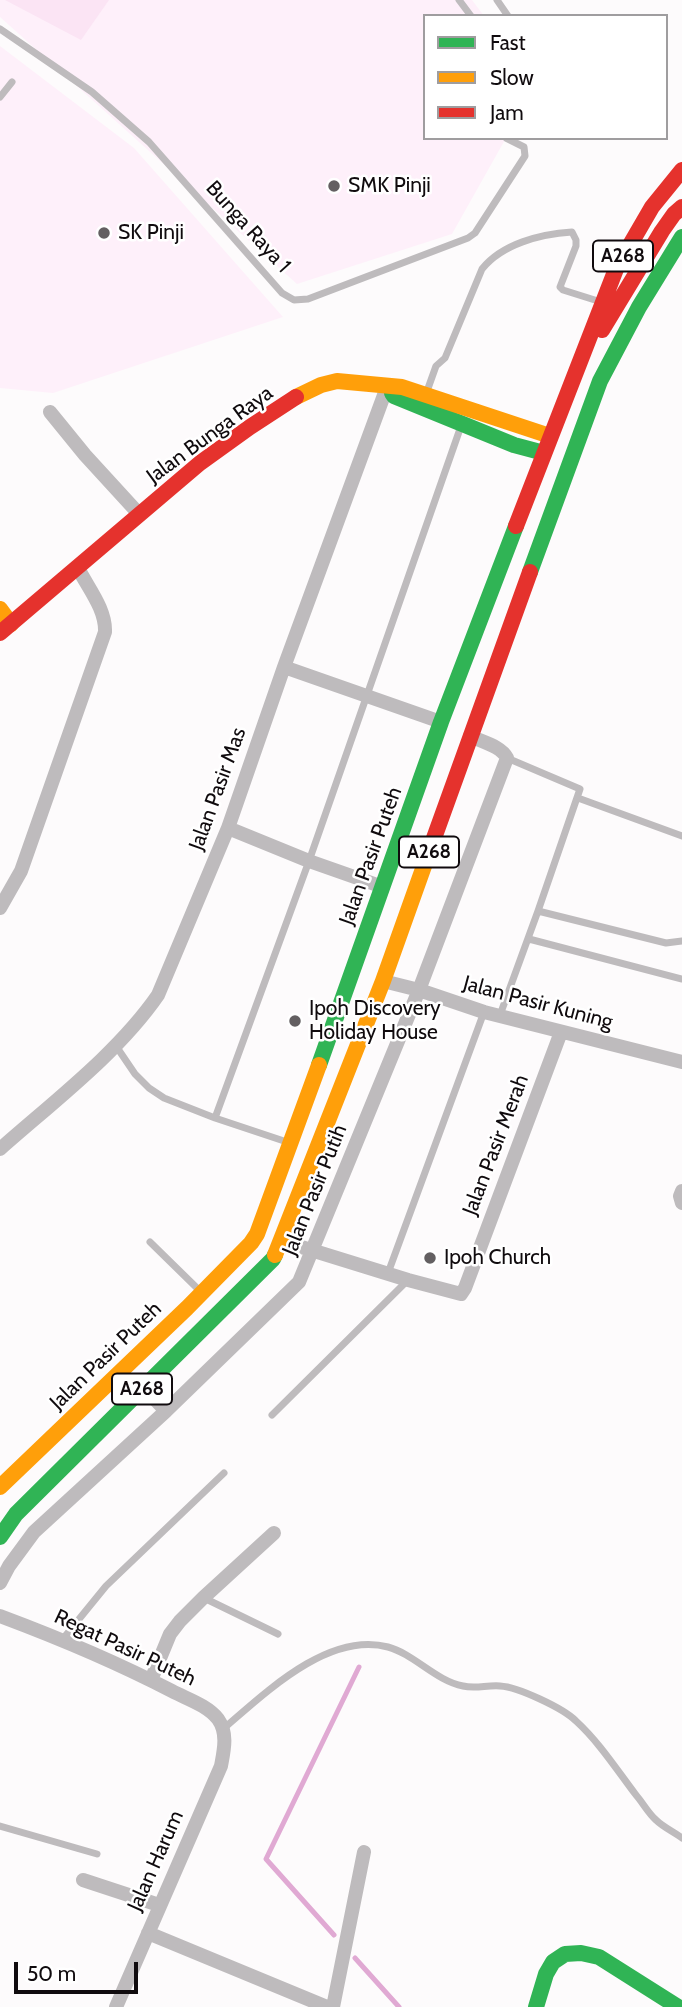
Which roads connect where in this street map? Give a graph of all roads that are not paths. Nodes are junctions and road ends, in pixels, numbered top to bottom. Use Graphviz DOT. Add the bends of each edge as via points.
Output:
graph roads {
  1 [pos="0,29"];
  2 [pos="12,82"];
  3 [pos="0,97"];
  4 [pos="510,140"];
  5 [pos="682,170"];
  6 [pos="682,207"];
  7 [pos="681,238"];
  8 [pos="602,303"];
  9 [pos="582,353"];
  10 [pos="600,381"];
  11 [pos="387,387"];
  12 [pos="426,394"];
  13 [pos="50,412"];
  14 [pos="461,425"];
  15 [pos="550,445"];
  16 [pos="571,462"];
  17 [pos="139,514"];
  18 [pos="78,568"];
  19 [pos="0,609"];
  20 [pos="5,628"];
  21 [pos="284,667"];
  22 [pos="367,695"];
  23 [pos="441,722"];
  24 [pos="470,736"];
  25 [pos="507,758"];
  26 [pos="578,798"];
  27 [pos="228,828"];
  28 [pos="682,836"];
  29 [pos="309,861"];
  30 [pos="383,887"];
  31 [pos="0,908"];
  32 [pos="538,911"];
  33 [pos="529,939"];
  34 [pos="682,942"];
  35 [pos="682,979"];
  36 [pos="383,981"];
  37 [pos="419,990"];
  38 [pos="484,1012"];
  39 [pos="500,1015"];
  40 [pos="561,1032"];
  41 [pos="116,1046"];
  42 [pos="682,1062"];
  43 [pos="215,1118"];
  44 [pos="291,1143"];
  45 [pos="0,1149"];
  46 [pos="682,1191"];
  47 [pos="682,1203"];
  48 [pos="282,1241"];
  49 [pos="150,1242"];
  50 [pos="313,1251"];
  51 [pos="387,1274"];
  52 [pos="408,1280"];
  53 [pos="202,1293"];
  54 [pos="187,1308"];
  55 [pos="144,1388"];
  56 [pos="166,1411"];
  57 [pos="272,1415"];
  58 [pos="224,1474"];
  59 [pos="1,1484"];
  60 [pos="274,1533"];
  61 [pos="0,1537"];
  62 [pos="0,1583"];
  63 [pos="203,1598"];
  64 [pos="0,1616"];
  65 [pos="278,1634"];
  66 [pos="62,1640"];
  67 [pos="151,1681"];
  68 [pos="223,1729"];
  69 [pos="0,1826"];
  70 [pos="682,1838"];
  71 [pos="364,1852"];
  72 [pos="97,1854"];
  73 [pos="83,1880"];
  74 [pos="159,1905"];
  75 [pos="148,1933"];
  76 [pos="679,2002"];
  77 [pos="116,2007"];
  78 [pos="327,2007"];
  79 [pos="333,2007"];
  80 [pos="536,2007"];
  1 -- 4 [label="lane, Bunga Raya 1" via="92,92 149,142 294,300 308,299 475,233 525,156 524,148"];
  2 -- 3 [label="lane"];
  5 -- 8 [label="main road, Jalan Pasir Puteh / A268" via="652,207"];
  6 -- 9 [label="main road" via="592,345"];
  7 -- 10 [label="main road, A268"];
  8 -- 9 [label="main road, Jalan Pasir Puteh / A268"];
  8 -- 12 [label="lane" via="560,287 576,246 572,232 528,240 491,258"];
  9 -- 15 [label="main road, Jalan Pasir Puteh / A268"];
  10 -- 15 [label="main road" via="569,435"];
  10 -- 16 [label="main road, A268"];
  11 -- 12 [label="main road, Jalan Bunga Raya"];
  11 -- 14 [label="main road, Jalan Bunga Raya" via="394,397"];
  11 -- 17 [label="main road, Jalan Bunga Raya" via="342,381 313,388 221,447"];
  11 -- 21 [label="street, Jalan Pasir Mas"];
  12 -- 15 [label="main road, Jalan Bunga Raya"];
  13 -- 17 [label="street"];
  14 -- 15 [label="main road, Jalan Bunga Raya" via="514,445"];
  14 -- 22 [label="lane"];
  15 -- 16 [label="main road"];
  15 -- 23 [label="main road, Jalan Pasir Puteh / A268"];
  16 -- 24 [label="main road, A268"];
  17 -- 18 [label="main road, Jalan Bunga Raya"];
  18 -- 20 [label="main road, Jalan Bunga Raya"];
  18 -- 31 [label="street" via="102,611 105,632 21,871"];
  19 -- 20 [label="main road"];
  21 -- 22 [label="street"];
  21 -- 27 [label="street, Jalan Pasir Mas"];
  22 -- 23 [label="street"];
  22 -- 29 [label="lane"];
  23 -- 30 [label="main road, Jalan Pasir Puteh / A268"];
  24 -- 25 [label="street" via="501,750"];
  24 -- 36 [label="main road, A268"];
  25 -- 26 [label="lane" via="580,789"];
  25 -- 37 [label="street, Jalan Pasir Putih"];
  26 -- 28 [label="lane"];
  26 -- 32 [label="lane"];
  27 -- 29 [label="street"];
  27 -- 41 [label="street, Jalan Pasir Mas" via="158,995"];
  29 -- 30 [label="street"];
  29 -- 43 [label="lane"];
  30 -- 44 [label="main road, Jalan Pasir Puteh / A268"];
  32 -- 33 [label="lane"];
  32 -- 34 [label="lane" via="666,943"];
  33 -- 35 [label="lane"];
  33 -- 39 [label="lane"];
  36 -- 37 [label="street, Jalan Pasir Kuning"];
  36 -- 48 [label="main road, A268"];
  37 -- 38 [label="street, Jalan Pasir Kuning"];
  37 -- 50 [label="street, Jalan Pasir Putih"];
  38 -- 39 [label="street, Jalan Pasir Kuning"];
  38 -- 51 [label="lane"];
  39 -- 40 [label="street, Jalan Pasir Kuning"];
  40 -- 42 [label="street, Jalan Pasir Kuning"];
  40 -- 52 [label="street, Jalan Pasir Merah" via="461,1294"];
  41 -- 43 [label="lane" via="149,1088"];
  41 -- 45 [label="street, Jalan Pasir Mas"];
  43 -- 44 [label="lane"];
  44 -- 53 [label="main road, Jalan Pasir Puteh / A268" via="257,1234"];
  46 -- 47 [label="street"];
  48 -- 50 [label="street, Jalan Pasir Merah"];
  48 -- 54 [label="main road" via="266,1243 207,1304"];
  48 -- 55 [label="main road, A268" via="264,1270"];
  49 -- 53 [label="lane"];
  50 -- 51 [label="street, Jalan Pasir Merah"];
  50 -- 56 [label="street, Jalan Pasir Putih" via="299,1283"];
  51 -- 52 [label="street, Jalan Pasir Merah"];
  52 -- 57 [label="lane"];
  53 -- 54 [label="main road, Jalan Pasir Puteh / A268"];
  54 -- 59 [label="main road, Jalan Pasir Puteh / A268"];
  55 -- 56 [label="street"];
  55 -- 61 [label="main road, A268" via="16,1514"];
  56 -- 62 [label="street, Jalan Pasir Putih" via="34,1532"];
  58 -- 66 [label="lane" via="106,1586"];
  60 -- 63 [label="street"];
  63 -- 65 [label="lane"];
  63 -- 67 [label="street" via="170,1634"];
  64 -- 66 [label="street, Regat Pasir Puteh"];
  66 -- 67 [label="street, Regat Pasir Puteh"];
  67 -- 68 [label="street, Regat Pasir Puteh" via="208,1710"];
  68 -- 70 [label="lane" via="314,1660 352,1646 387,1647 460,1686 509,1687 561,1709 587,1732 656,1820"];
  68 -- 74 [label="street, Jalan Harum" via="221,1766"];
  69 -- 72 [label="lane"];
  71 -- 79 [label="street"];
  73 -- 74 [label="street"];
  74 -- 75 [label="street, Jalan Harum"];
  75 -- 77 [label="street, Jalan Harum"];
  75 -- 78 [label="street"];
  76 -- 80 [label="main road" via="599,1957 581,1953 565,1954 553,1962"];
}
